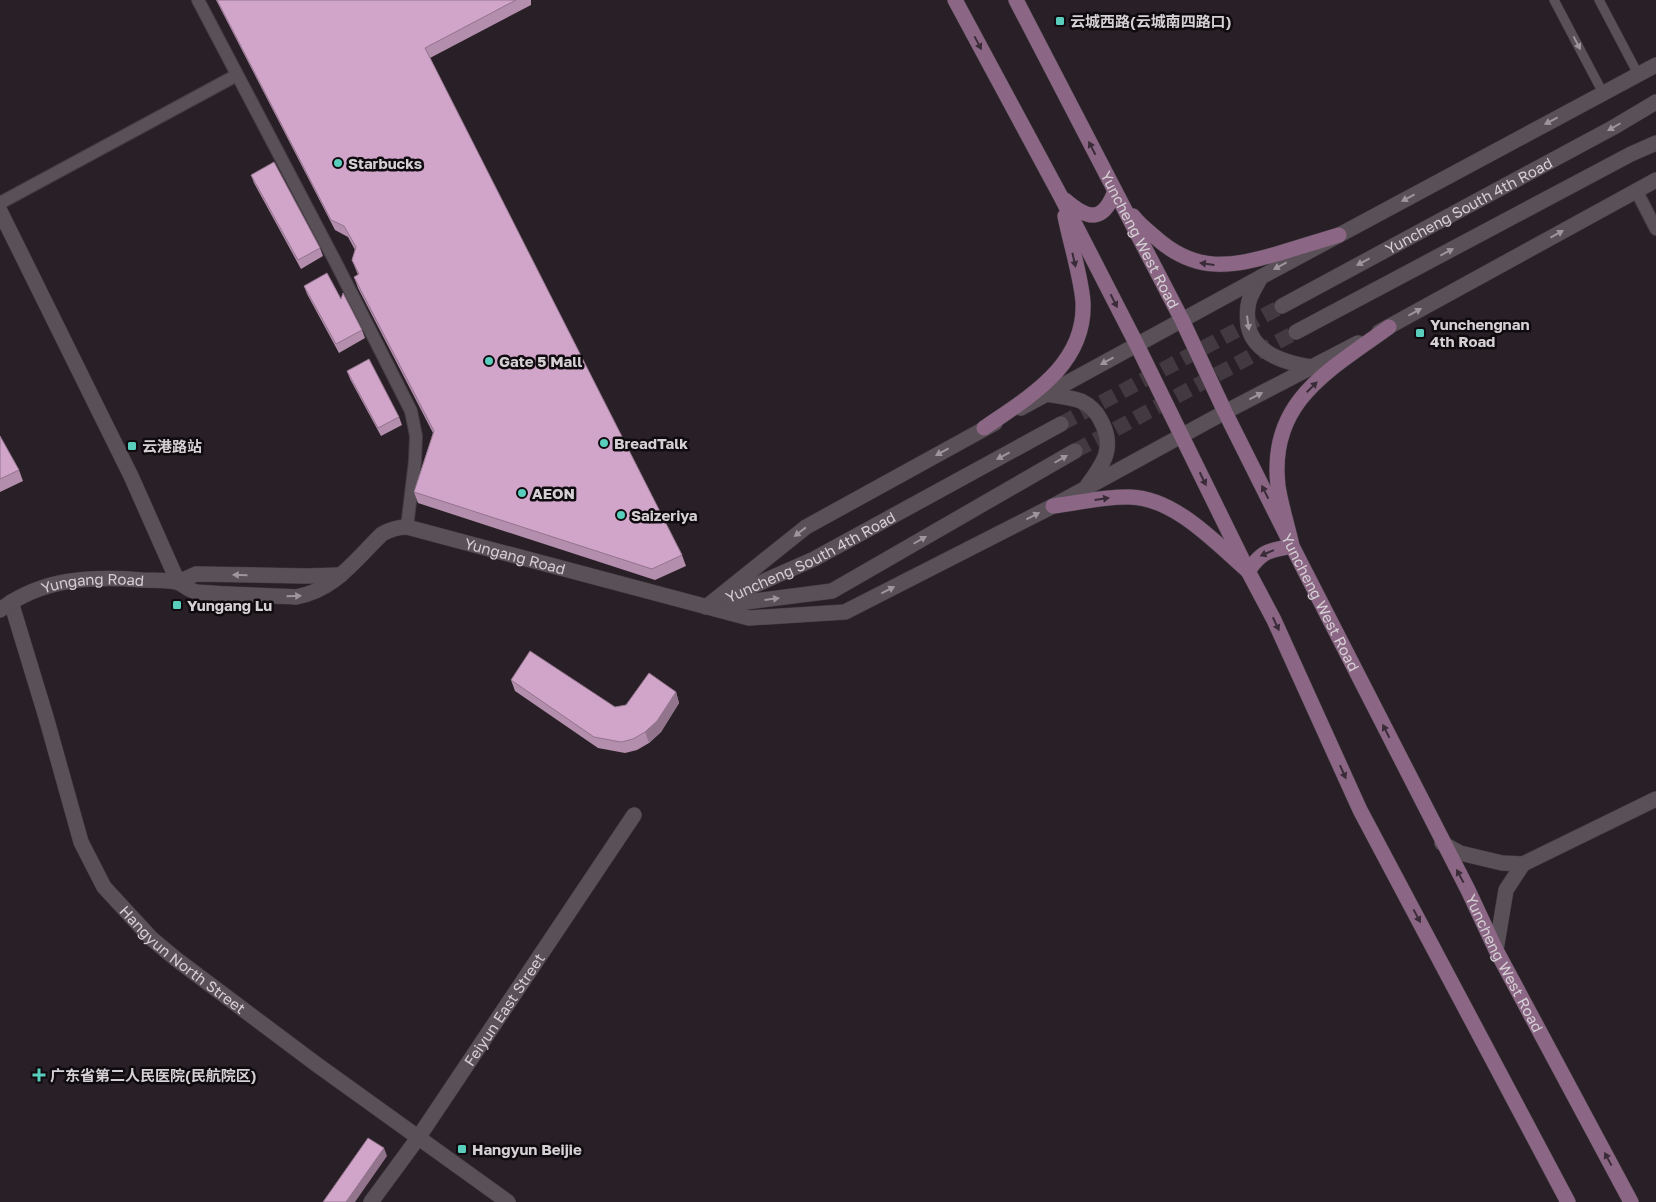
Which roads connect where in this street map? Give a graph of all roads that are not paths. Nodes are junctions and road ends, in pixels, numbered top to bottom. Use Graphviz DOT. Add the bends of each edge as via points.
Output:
graph roads {
  1 [pos="198,0"];
  2 [pos="954,0"];
  3 [pos="1016,0"];
  4 [pos="1554,0"];
  5 [pos="1599,0"];
  6 [pos="1656,64"];
  7 [pos="1638,74"];
  8 [pos="237,75"];
  9 [pos="1603,93"];
  10 [pos="1656,102"];
  11 [pos="1656,143"];
  12 [pos="1656,180"];
  13 [pos="1636,190"];
  14 [pos="1115,191"];
  15 [pos="1060,195"];
  16 [pos="0,203"];
  17 [pos="0,211"];
  18 [pos="1656,229"];
  19 [pos="1339,235"];
  20 [pos="1260,277"];
  21 [pos="1282,306"];
  22 [pos="1182,320"];
  23 [pos="1389,327"];
  24 [pos="1296,332"];
  25 [pos="1137,345"];
  26 [pos="1311,367"];
  27 [pos="1046,394"];
  28 [pos="1225,412"];
  29 [pos="1062,424"];
  30 [pos="984,428"];
  31 [pos="1182,435"];
  32 [pos="1075,451"];
  33 [pos="1085,489"];
  34 [pos="1054,506"];
  35 [pos="407,527"];
  36 [pos="1292,546"];
  37 [pos="1248,571"];
  38 [pos="341,575"];
  39 [pos="178,582"];
  40 [pos="4,605"];
  41 [pos="706,607"];
  42 [pos="1656,799"];
  43 [pos="634,816"];
  44 [pos="1442,843"];
  45 [pos="1523,864"];
  46 [pos="1496,950"];
  47 [pos="418,1138"];
  48 [pos="371,1202"];
  49 [pos="508,1202"];
  50 [pos="1568,1202"];
  51 [pos="1631,1202"];
  1 -- 8 [label="street"];
  2 -- 15 [label="main road, one-way"];
  14 -- 3 [label="main road, Yuncheng West Road, one-way"];
  4 -- 9 [label="lane, one-way"];
  5 -- 7 [label="lane"];
  6 -- 7 [label="street"];
  7 -- 9 [label="street"];
  8 -- 16 [label="street"];
  8 -- 35 [label="street" via="411,411 416,453"];
  9 -- 19 [label="street, one-way"];
  10 -- 21 [label="street, Yuncheng South 4th Road, one-way"];
  24 -- 11 [label="street, Yuncheng South 4th Road, one-way"];
  12 -- 13 [label="street, Yungang Road"];
  13 -- 18 [label="street"];
  23 -- 13 [label="street, Yungang Road, one-way"];
  14 -- 15 [label="main road" via="1105,210 1095,215 1084,213"];
  19 -- 14 [label="main road, one-way" via="1249,262 1227,265 1196,262 1159,241 1135,219"];
  14 -- 22 [label="main road, Yuncheng West Road"];
  15 -- 25 [label="main road, one-way"];
  15 -- 30 [label="main road, one-way" via="1082,302 1078,337 1050,380"];
  17 -- 39 [label="street" via="126,467"];
  19 -- 20 [label="street, one-way"];
  20 -- 22 [label="street"];
  20 -- 26 [label="street, one-way" via="1247,315 1255,342 1272,356"];
  22 -- 25 [label="street"];
  22 -- 28 [label="main road, Yuncheng West Road"];
  23 -- 26 [label="street, Yungang Road"];
  36 -- 23 [label="main road, one-way" via="1278,486 1278,450 1283,430 1300,399 1312,385"];
  25 -- 27 [label="street, one-way"];
  25 -- 31 [label="main road"];
  28 -- 26 [label="street, Yungang Road, one-way"];
  27 -- 30 [label="street"];
  27 -- 33 [label="street" via="1087,404 1103,424 1109,441 1108,449"];
  28 -- 31 [label="street, Yungang Road"];
  36 -- 28 [label="main road, Yuncheng West Road, one-way"];
  29 -- 41 [label="street, Yuncheng South 4th Road, one-way" via="814,559"];
  30 -- 41 [label="street, one-way" via="806,527"];
  31 -- 33 [label="street, Yungang Road"];
  31 -- 37 [label="main road, one-way"];
  41 -- 32 [label="street, Yuncheng South 4th Road, one-way" via="832,591"];
  33 -- 34 [label="street, Yungang Road"];
  34 -- 37 [label="main road, one-way" via="1115,497 1151,500 1189,521"];
  41 -- 34 [label="street, Yungang Road, one-way" via="749,618 845,612"];
  35 -- 38 [label="street, Yungang Road" via="382,534"];
  35 -- 41 [label="street, Yungang Road"];
  36 -- 37 [label="main road, one-way" via="1258,557"];
  44 -- 36 [label="main road, Yuncheng West Road, one-way"];
  37 -- 50 [label="main road, one-way" via="1274,620 1360,810"];
  38 -- 39 [label="street, Yungang Road, one-way" via="196,574"];
  39 -- 38 [label="street, Yungang Road, one-way" via="194,592 296,597 323,589"];
  39 -- 40 [label="street, Yungang Road" via="118,578 71,580 50,585"];
  40 -- 47 [label="street, Hangyun North Street" via="46,716 81,842 104,887 152,939 176,959"];
  42 -- 45 [label="street"];
  43 -- 47 [label="street, Feiyun East Street"];
  44 -- 45 [label="street" via="1460,853 1502,863"];
  46 -- 44 [label="main road, Yuncheng West Road, one-way"];
  45 -- 46 [label="street" via="1506,890"];
  51 -- 46 [label="main road, Yuncheng West Road, one-way"];
  47 -- 48 [label="street, Feiyun East Street"];
  47 -- 49 [label="street, Hangyun North Street"];
}
